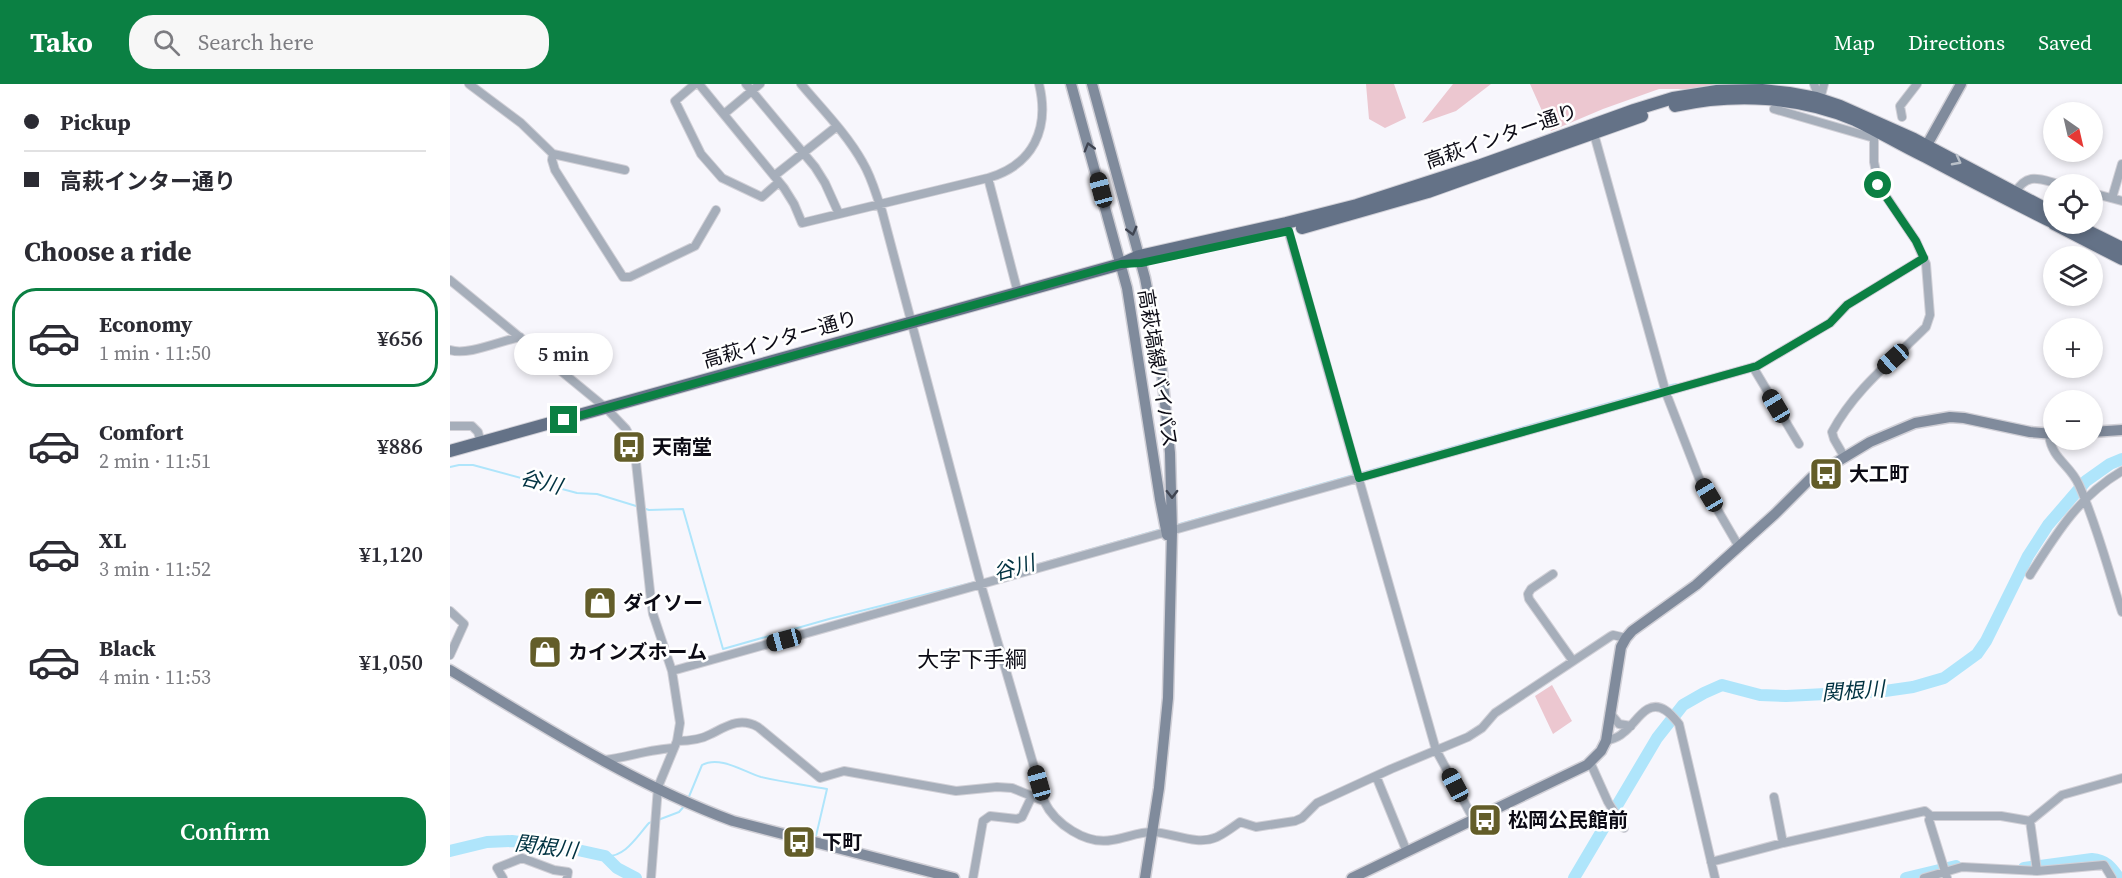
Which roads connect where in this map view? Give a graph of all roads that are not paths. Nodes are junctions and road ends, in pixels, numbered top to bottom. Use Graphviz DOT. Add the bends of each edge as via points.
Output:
graph roads {
  1 [pos="470,84"];
  2 [pos="697,84"];
  3 [pos="746,84"];
  4 [pos="760,84"];
  5 [pos="802,84"];
  6 [pos="1039,84"];
  7 [pos="1071,84"];
  8 [pos="1092,84"];
  9 [pos="1814,84"];
  10 [pos="1824,84"];
  11 [pos="1917,84"];
  12 [pos="1961,84"];
  13 [pos="752,91"];
  14 [pos="1818,103"];
  15 [pos="1774,109"];
  16 [pos="724,114"];
  17 [pos="1902,117"];
  18 [pos="1813,120"];
  19 [pos="836,127"];
  20 [pos="1594,134"];
  21 [pos="1876,135"];
  22 [pos="1924,150"];
  23 [pos="803,153"];
  24 [pos="553,154"];
  25 [pos="2122,164"];
  26 [pos="626,170"];
  27 [pos="987,178"];
  28 [pos="777,179"];
  29 [pos="2043,181"];
  30 [pos="2015,193"];
  31 [pos="2103,196"];
  32 [pos="2112,198"];
  33 [pos="2122,201"];
  34 [pos="879,204"];
  35 [pos="2043,207"];
  36 [pos="716,210"];
  37 [pos="840,214"];
  38 [pos="2043,218"];
  39 [pos="1288,227"];
  40 [pos="2073,234"];
  41 [pos="2094,234"];
  42 [pos="2122,248"];
  43 [pos="1924,258"];
  44 [pos="2122,259"];
  45 [pos="1140,260"];
  46 [pos="1121,264"];
  47 [pos="450,280"];
  48 [pos="1018,292"];
  49 [pos="911,323"];
  50 [pos="520,337"];
  51 [pos="450,350"];
  52 [pos="1753,367"];
  53 [pos="1666,393"];
  54 [pos="606,408"];
  55 [pos="450,426"];
  56 [pos="2122,430"];
  57 [pos="2103,431"];
  58 [pos="2043,433"];
  59 [pos="481,443"];
  60 [pos="1799,444"];
  61 [pos="2052,450"];
  62 [pos="450,451"];
  63 [pos="1845,458"];
  64 [pos="2122,471"];
  65 [pos="1359,478"];
  66 [pos="2086,499"];
  67 [pos="1170,532"];
  68 [pos="1738,545"];
  69 [pos="1553,574"];
  70 [pos="2030,575"];
  71 [pos="981,585"];
  72 [pos="450,611"];
  73 [pos="2122,612"];
  74 [pos="1626,638"];
  75 [pos="450,655"];
  76 [pos="1574,661"];
  77 [pos="450,670"];
  78 [pos="672,671"];
  79 [pos="1610,713"];
  80 [pos="1632,726"];
  81 [pos="1606,741"];
  82 [pos="676,745"];
  83 [pos="1437,750"];
  84 [pos="605,760"];
  85 [pos="1590,762"];
  86 [pos="1376,776"];
  87 [pos="2122,778"];
  88 [pos="658,788"];
  89 [pos="1032,796"];
  90 [pos="1774,797"];
  91 [pos="1044,801"];
  92 [pos="1931,816"];
  93 [pos="1474,820"];
  94 [pos="2030,821"];
  95 [pos="1624,828"];
  96 [pos="1153,832"];
  97 [pos="1783,843"];
  98 [pos="1407,852"];
  99 [pos="1712,862"];
  100 [pos="2037,871"];
  101 [pos="1947,875"];
  102 [pos="503,878"];
  103 [pos="567,878"];
  104 [pos="651,878"];
  105 [pos="954,878"];
  106 [pos="973,878"];
  107 [pos="1145,878"];
  108 [pos="1352,878"];
  109 [pos="1715,878"];
  110 [pos="1924,878"];
  111 [pos="2112,878"];
  1 -- 24 [label="street" via="521,123"];
  2 -- 16 [label="street"];
  2 -- 28 [label="street" via="675,101 701,154 724,179 762,197"];
  3 -- 13 [label="street"];
  4 -- 13 [label="street"];
  5 -- 19 [label="street"];
  6 -- 27 [label="street" via="1041,128 1030,150 1013,168"];
  46 -- 7 [label="street, 高萩塙線バイパス, one-way"];
  8 -- 45 [label="street, 高萩塙線バイパス, one-way"];
  9 -- 14 [label="street"];
  10 -- 14 [label="street"];
  11 -- 17 [label="street" via="1900,106"];
  12 -- 22 [label="street"];
  13 -- 16 [label="street"];
  13 -- 23 [label="street"];
  14 -- 18 [label="street"];
  14 -- 20 [label="main road, 高萩インター通り" via="1719,99 1677,106"];
  14 -- 21 [label="main road, 高萩インター通り"];
  14 -- 22 [label="main road, 高萩インター通り" via="1857,112"];
  14 -- 39 [label="main road, 高萩インター通り" via="1789,93 1742,90 1673,98"];
  15 -- 18 [label="street"];
  16 -- 28 [label="street"];
  18 -- 21 [label="street"];
  19 -- 23 [label="street"];
  19 -- 34 [label="street" via="863,162"];
  20 -- 39 [label="main road, 高萩インター通り" via="1359,213"];
  20 -- 53 [label="street"];
  21 -- 22 [label="main road, 高萩インター通り"];
  21 -- 43 [label="street" via="1874,162 1879,186"];
  22 -- 30 [label="main road, 高萩インター通り, one-way"];
  22 -- 38 [label="main road, 高萩インター通り"];
  23 -- 28 [label="street"];
  23 -- 37 [label="street" via="825,183"];
  24 -- 26 [label="street"];
  24 -- 36 [label="street" via="555,170 623,278 695,246"];
  25 -- 32 [label="street"];
  27 -- 34 [label="street"];
  27 -- 48 [label="street"];
  28 -- 37 [label="street" via="802,223"];
  29 -- 30 [label="street" via="2024,180"];
  30 -- 35 [label="main road, 高萩インター通り"];
  31 -- 32 [label="street"];
  32 -- 33 [label="street"];
  34 -- 37 [label="street"];
  34 -- 49 [label="street"];
  39 -- 45 [label="main road, 高萩インター通り"];
  39 -- 65 [label="street"];
  40 -- 44 [label="main road, 高萩インター通り"];
  41 -- 42 [label="main road"];
  43 -- 52 [label="street" via="1847,305 1830,323"];
  43 -- 63 [label="street" via="1930,315 1926,327 1853,398 1837,423 1832,432"];
  45 -- 46 [label="main road, 高萩インター通り"];
  45 -- 67 [label="street, 高萩塙線バイパス, one-way" via="1155,328 1167,414"];
  46 -- 48 [label="main road, 高萩インター通り"];
  46 -- 67 [label="street, 高萩塙線バイパス" via="1136,334 1160,499"];
  47 -- 50 [label="street"];
  48 -- 49 [label="main road, 高萩インター通り"];
  49 -- 54 [label="main road, 高萩インター通り"];
  49 -- 71 [label="street"];
  50 -- 51 [label="street" via="467,352"];
  50 -- 54 [label="street"];
  52 -- 53 [label="street"];
  52 -- 60 [label="street"];
  53 -- 65 [label="street"];
  53 -- 68 [label="street" via="1699,478"];
  54 -- 59 [label="main road, 高萩インター通り"];
  54 -- 78 [label="street" via="634,444 653,614"];
  55 -- 59 [label="street" via="472,426"];
  56 -- 57 [label="street"];
  58 -- 63 [label="street" via="1964,418 1935,419 1894,431"];
  59 -- 62 [label="main road, 高萩インター通り"];
  61 -- 66 [label="street" via="2077,478"];
  63 -- 68 [label="street" via="1812,477"];
  64 -- 66 [label="street"];
  65 -- 67 [label="street"];
  65 -- 83 [label="street"];
  66 -- 70 [label="street" via="2064,523"];
  66 -- 73 [label="street"];
  67 -- 71 [label="street"];
  67 -- 96 [label="street, 高萩塙線バイパス" via="1167,698"];
  68 -- 74 [label="street" via="1696,585"];
  69 -- 76 [label="street" via="1531,589 1529,599"];
  71 -- 78 [label="street"];
  71 -- 91 [label="street"];
  72 -- 75 [label="street" via="464,624"];
  74 -- 76 [label="street" via="1613,635"];
  74 -- 79 [label="street" via="1621,647"];
  76 -- 83 [label="street" via="1495,713 1482,728"];
  77 -- 84 [label="street"];
  78 -- 82 [label="street" via="680,723"];
  79 -- 80 [label="street" via="1619,724"];
  79 -- 81 [label="street"];
  80 -- 81 [label="street"];
  80 -- 99 [label="street" via="1643,712 1656,706 1679,724"];
  81 -- 85 [label="street"];
  82 -- 84 [label="street"];
  82 -- 88 [label="street"];
  82 -- 89 [label="street" via="708,736 727,725 747,722 820,778 844,771 956,791 1012,788"];
  83 -- 86 [label="street"];
  83 -- 93 [label="street"];
  84 -- 88 [label="street"];
  85 -- 93 [label="street"];
  85 -- 95 [label="street"];
  86 -- 96 [label="street" via="1317,803 1295,821 1256,827 1240,822 1217,837 1202,839"];
  86 -- 98 [label="street"];
  87 -- 94 [label="street" via="2062,795"];
  88 -- 104 [label="street"];
  88 -- 105 [label="street" via="733,821"];
  89 -- 91 [label="street"];
  89 -- 106 [label="street" via="1022,817 990,816 983,821"];
  90 -- 97 [label="street"];
  91 -- 96 [label="street" via="1053,816 1069,829 1097,841"];
  92 -- 94 [label="street" via="2001,816"];
  92 -- 97 [label="street" via="1925,811"];
  92 -- 101 [label="street"];
  93 -- 98 [label="street"];
  94 -- 100 [label="street"];
  96 -- 107 [label="street, 高萩塙線バイパス"];
  97 -- 99 [label="street"];
  98 -- 108 [label="street"];
  99 -- 109 [label="street"];
  100 -- 101 [label="street" via="1962,867"];
  100 -- 111 [label="street" via="2104,865"];
  101 -- 110 [label="street"];
  102 -- 103 [label="street" via="497,868 522,858 568,872"];
}
